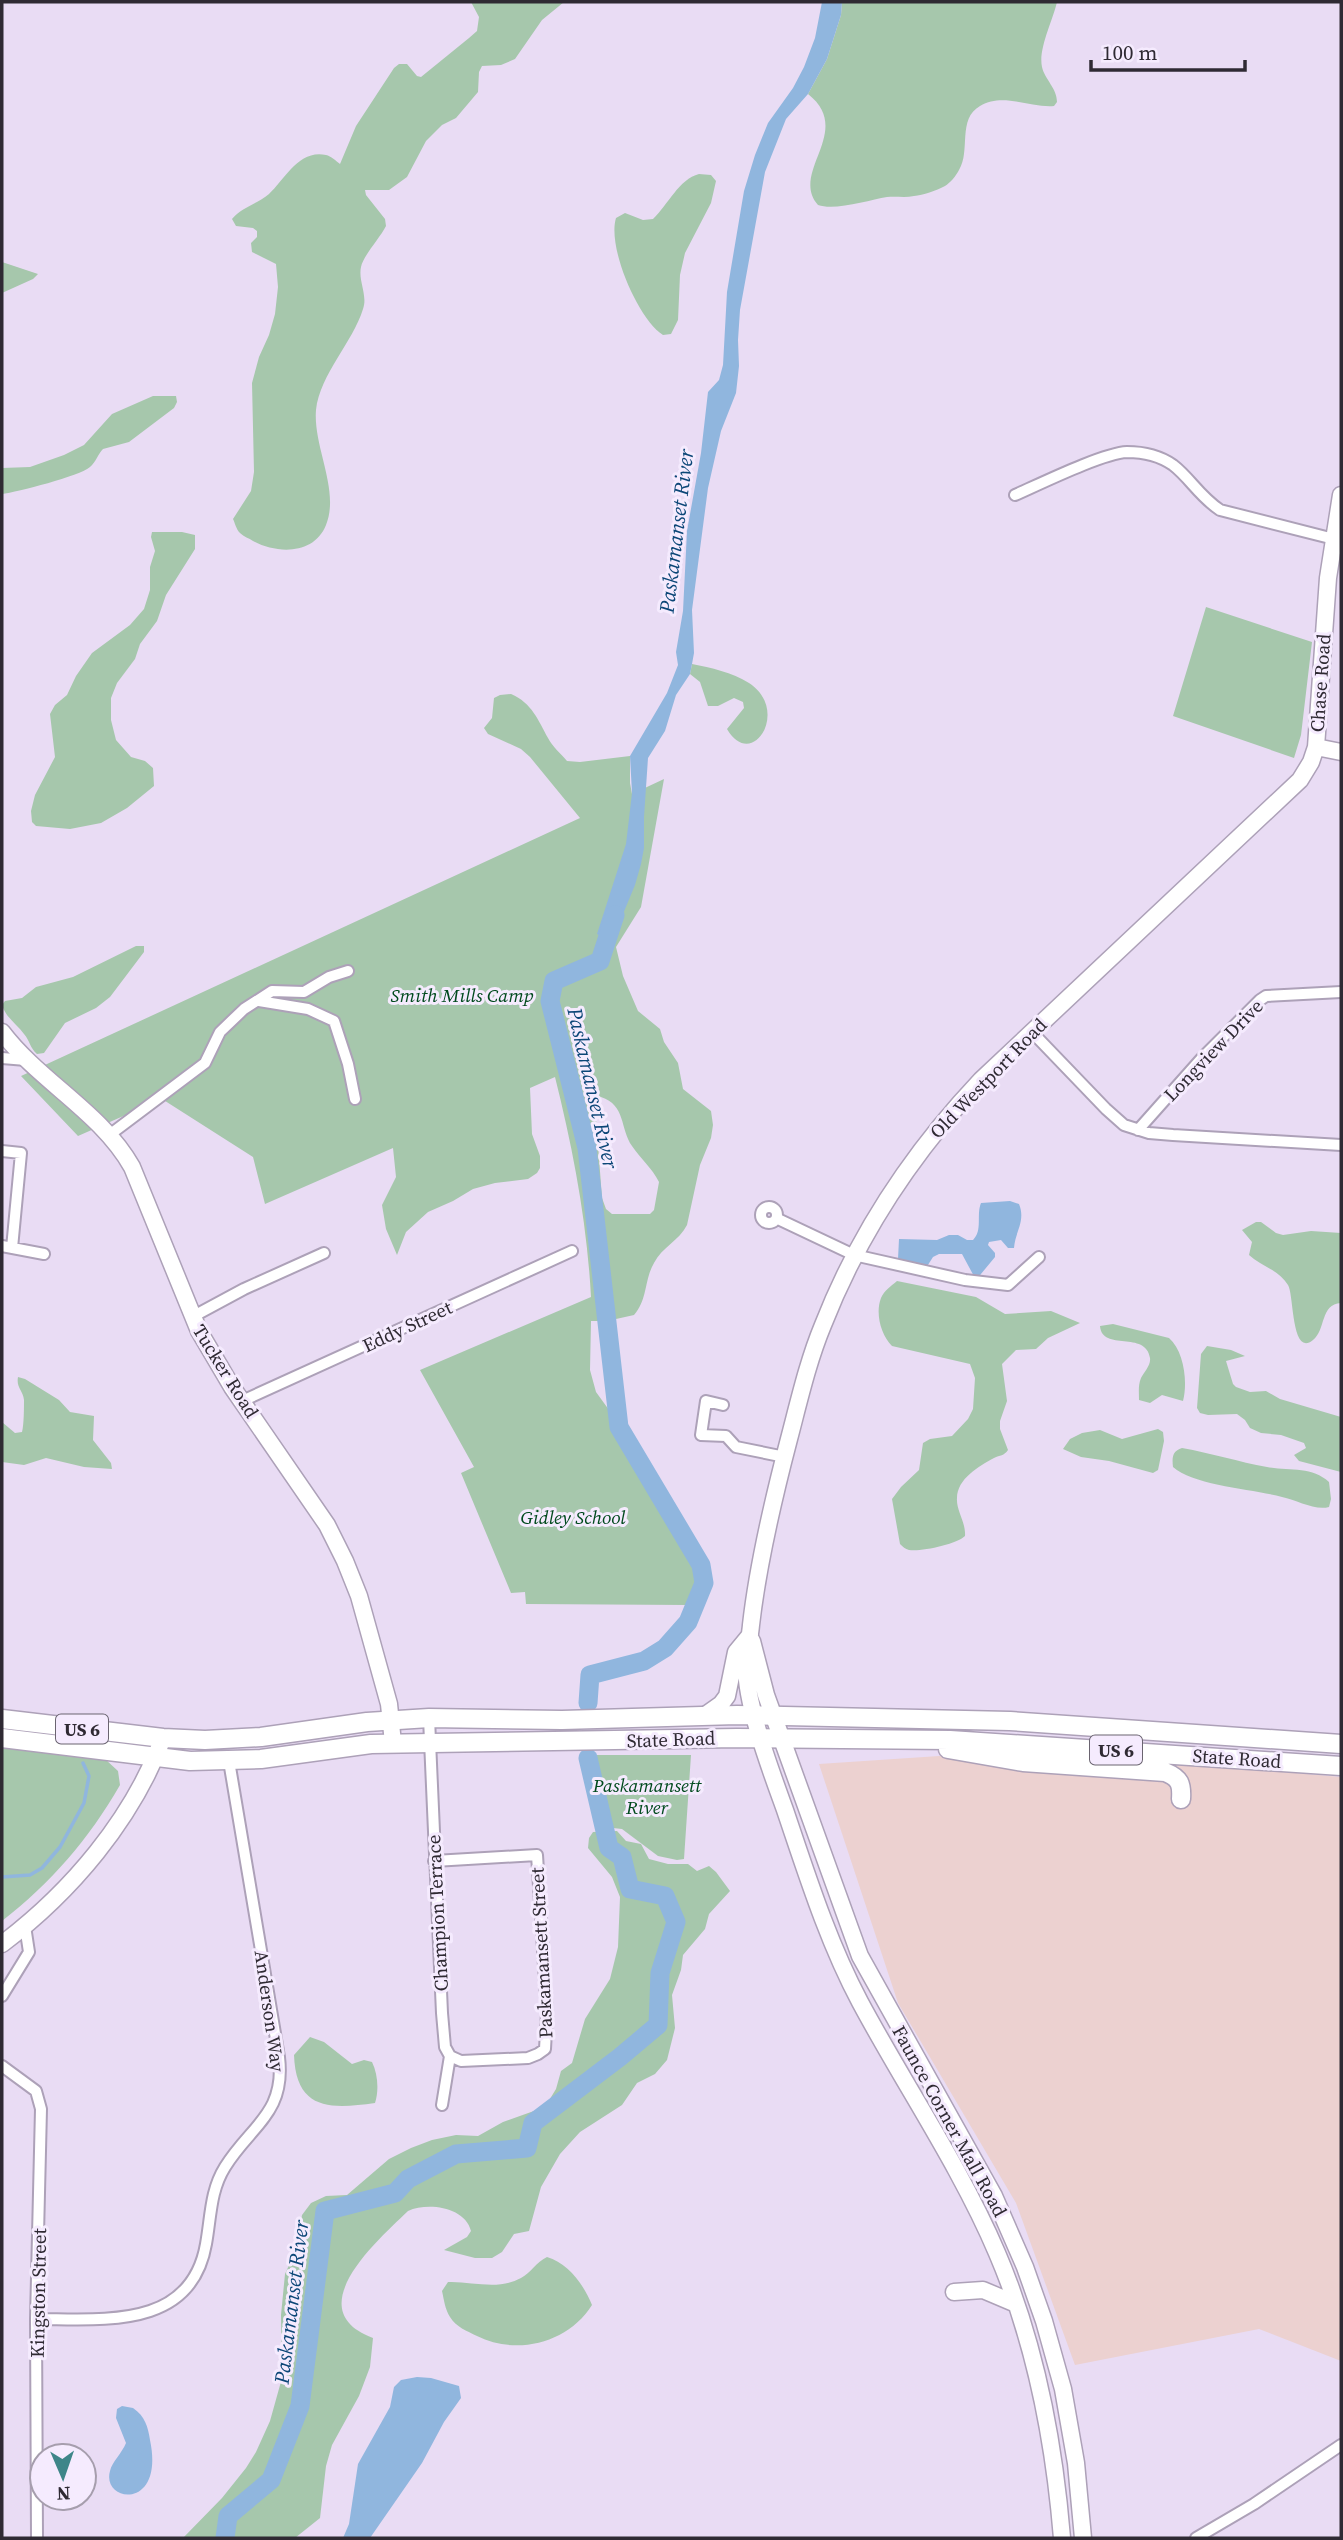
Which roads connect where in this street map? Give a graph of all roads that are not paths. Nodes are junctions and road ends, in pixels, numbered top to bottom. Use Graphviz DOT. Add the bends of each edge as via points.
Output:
graph roads {
  1 [pos="1015,495"];
  2 [pos="1341,495"];
  3 [pos="1334,539"];
  4 [pos="1316,747"];
  5 [pos="1341,752"];
  6 [pos="348,971"];
  7 [pos="1341,992"];
  8 [pos="259,1001"];
  9 [pos="1031,1031"];
  10 [pos="2,1032"];
  11 [pos="2,1058"];
  12 [pos="26,1060"];
  13 [pos="355,1099"];
  14 [pos="1138,1130"];
  15 [pos="108,1136"];
  16 [pos="1341,1145"];
  17 [pos="2,1151"];
  18 [pos="778,1219"];
  19 [pos="7,1247"];
  20 [pos="572,1251"];
  21 [pos="324,1253"];
  22 [pos="44,1254"];
  23 [pos="855,1255"];
  24 [pos="1039,1257"];
  25 [pos="192,1317"];
  26 [pos="242,1401"];
  27 [pos="723,1405"];
  28 [pos="785,1457"];
  29 [pos="750,1635"];
  30 [pos="704,1716"];
  31 [pos="755,1716"];
  32 [pos="774,1716"];
  33 [pos="429,1718"];
  34 [pos="2,1719"];
  35 [pos="392,1720"];
  36 [pos="2,1738"];
  37 [pos="163,1738"];
  38 [pos="761,1738"];
  39 [pos="782,1738"];
  40 [pos="914,1741"];
  41 [pos="393,1743"];
  42 [pos="429,1743"];
  43 [pos="1341,1744"];
  44 [pos="156,1757"];
  45 [pos="229,1761"];
  46 [pos="1318,1764"];
  47 [pos="1341,1766"];
  48 [pos="1341,1779"];
  49 [pos="1181,1799"];
  50 [pos="435,1861"];
  51 [pos="25,1926"];
  52 [pos="2,1944"];
  53 [pos="2,1996"];
  54 [pos="450,2056"];
  55 [pos="2,2066"];
  56 [pos="442,2105"];
  57 [pos="954,2292"];
  58 [pos="1016,2304"];
  59 [pos="36,2319"];
  60 [pos="1341,2445"];
  61 [pos="37,2538"];
  62 [pos="1062,2538"];
  63 [pos="1083,2538"];
  64 [pos="1196,2538"];
  1 -- 3 [label="street" via="1095,461 1125,452 1148,455 1177,468 1220,510"];
  2 -- 3 [label="main road, Chase Road"];
  3 -- 4 [label="main road, Chase Road"];
  4 -- 5 [label="main road"];
  4 -- 9 [label="main road, Old Westport Road" via="1300,779"];
  6 -- 8 [label="street" via="304,992 272,991"];
  7 -- 14 [label="street, Longview Drive" via="1260,1000"];
  8 -- 13 [label="street" via="308,1009 334,1021"];
  8 -- 15 [label="street" via="220,1032 205,1063"];
  9 -- 14 [label="street" via="1113,1116"];
  9 -- 23 [label="main road, Old Westport Road" via="940,1125 884,1203"];
  10 -- 12 [label="main road, Tucker Road"];
  11 -- 12 [label="street"];
  12 -- 15 [label="main road, Tucker Road"];
  14 -- 16 [label="street"];
  15 -- 25 [label="main road, Tucker Road" via="137,1179"];
  17 -- 19 [label="street" via="21,1153"];
  18 -- 23 [label="street"];
  19 -- 22 [label="street"];
  20 -- 26 [label="street, Eddy Street"];
  21 -- 25 [label="street"];
  23 -- 24 [label="street" via="1008,1285"];
  23 -- 28 [label="main road, Old Westport Road" via="821,1328"];
  25 -- 26 [label="main road, Tucker Road"];
  26 -- 35 [label="main road, Tucker Road" via="327,1525 345,1561 359,1596"];
  27 -- 28 [label="street" via="706,1401 701,1435 726,1436 736,1447"];
  28 -- 29 [label="main road, Old Westport Road"];
  29 -- 30 [label="main road" via="736,1653 727,1696"];
  29 -- 31 [label="main road, Old Westport Road" via="746,1665"];
  29 -- 32 [label="main road, Old Westport Road"];
  30 -- 31 [label="main road, State Road / US 6"];
  30 -- 33 [label="main road, State Road / US 6"];
  31 -- 32 [label="main road, State Road / US 6"];
  31 -- 38 [label="main road, Faunce Corner Mall Road"];
  32 -- 39 [label="main road, Faunce Corner Mall Road"];
  32 -- 43 [label="main road, State Road / US 6" via="1010,1721"];
  33 -- 35 [label="main road, State Road / US 6"];
  33 -- 42 [label="street, Champion Terrace"];
  34 -- 37 [label="main road, State Road / US 6"];
  35 -- 37 [label="main road, State Road / US 6" via="261,1737"];
  35 -- 41 [label="main road, Tucker Road"];
  36 -- 44 [label="main road, State Road / US 6"];
  37 -- 44 [label="main road"];
  38 -- 39 [label="main road, State Road / US 6"];
  38 -- 42 [label="main road, State Road / US 6"];
  38 -- 58 [label="main road, Faunce Corner Mall Road" via="841,1963 978,2213"];
  39 -- 40 [label="main road, State Road / US 6"];
  39 -- 63 [label="main road, Faunce Corner Mall Road" via="860,1956 994,2196 1025,2267 1063,2389"];
  40 -- 46 [label="main road, State Road / US 6"];
  40 -- 49 [label="main road" via="1013,1761 1165,1772 1180,1783"];
  41 -- 42 [label="main road, State Road / US 6"];
  41 -- 45 [label="main road, State Road / US 6"];
  42 -- 50 [label="street, Champion Terrace"];
  44 -- 45 [label="main road, State Road / US 6"];
  44 -- 51 [label="main road" via="99,1848"];
  45 -- 59 [label="street, Anderson Way" via="276,2034 280,2084 275,2102 217,2181 204,2255 197,2276 179,2295 140,2315"];
  46 -- 47 [label="main road, State Road / US 6"];
  46 -- 48 [label="main road"];
  50 -- 54 [label="street, Champion Terrace" via="445,2047"];
  50 -- 54 [label="street, Paskamansett Street" via="537,1855 547,2045 528,2058 461,2061"];
  51 -- 52 [label="main road"];
  51 -- 53 [label="street" via="29,1952"];
  54 -- 56 [label="street, Champion Terrace"];
  55 -- 59 [label="street, Kingston Street" via="33,2088 40,2099"];
  57 -- 58 [label="main road" via="983,2290"];
  58 -- 62 [label="main road, Faunce Corner Mall Road" via="1050,2433"];
  59 -- 61 [label="street, Kingston Street"];
  60 -- 64 [label="street"];
}
